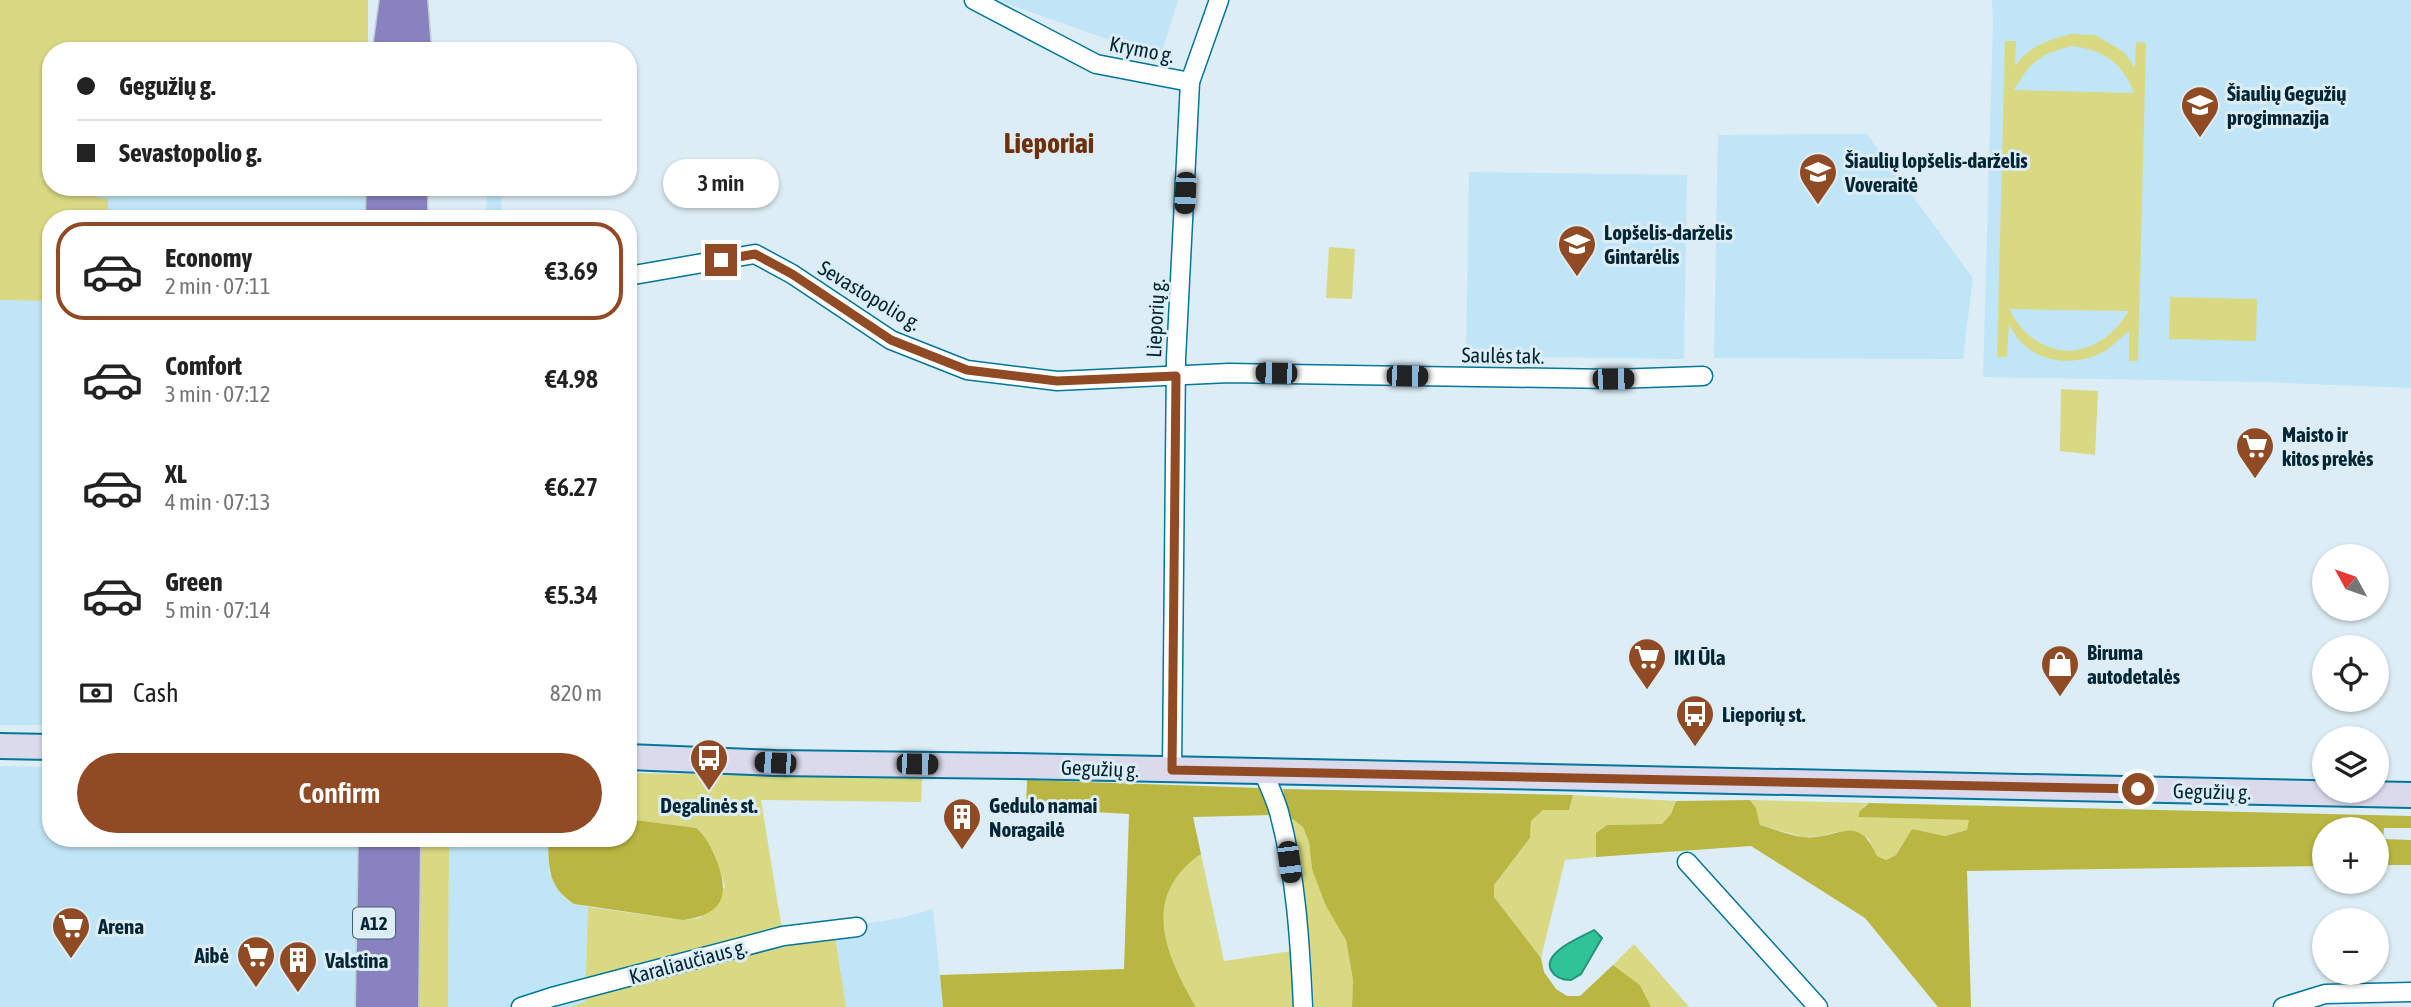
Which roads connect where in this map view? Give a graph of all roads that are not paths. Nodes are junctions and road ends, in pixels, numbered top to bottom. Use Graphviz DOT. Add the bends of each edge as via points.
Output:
graph roads {
  1 [pos="396,0"];
  2 [pos="411,0"];
  3 [pos="974,0"];
  4 [pos="1219,0"];
  5 [pos="391,42"];
  6 [pos="414,42"];
  7 [pos="1191,82"];
  8 [pos="637,274"];
  9 [pos="1176,376"];
  10 [pos="1703,376"];
  11 [pos="0,746"];
  12 [pos="42,747"];
  13 [pos="637,757"];
  14 [pos="1172,770"];
  15 [pos="1263,771"];
  16 [pos="2411,794"];
  17 [pos="375,847"];
  18 [pos="404,847"];
  19 [pos="1688,862"];
  20 [pos="857,927"];
  21 [pos="2411,992"];
  22 [pos="372,1007"];
  23 [pos="402,1007"];
  24 [pos="521,1007"];
  25 [pos="1303,1007"];
  26 [pos="1818,1007"];
  27 [pos="2283,1007"];
  1 -- 5 [label="highway"];
  2 -- 6 [label="highway"];
  3 -- 7 [label="street, Krymo g." via="1097,64"];
  4 -- 7 [label="street, Lieporių g."];
  7 -- 9 [label="street, Lieporių g."];
  8 -- 9 [label="street, Sevastopolio g." via="755,254 891,340 967,370 1057,381"];
  9 -- 10 [label="street, Saulės tak."];
  9 -- 14 [label="street, Lieporių g."];
  11 -- 12 [label="main road"];
  13 -- 14 [label="main road, Gegužių g."];
  14 -- 15 [label="main road, Gegužių g."];
  15 -- 16 [label="main road, Gegužių g."];
  15 -- 25 [label="street" via="1278,810 1289,862"];
  17 -- 22 [label="highway, A12"];
  18 -- 23 [label="highway, A12"];
  19 -- 26 [label="street"];
  20 -- 24 [label="street, Karaliaučiaus g." via="783,936"];
  21 -- 27 [label="street" via="2325,994"];
}
